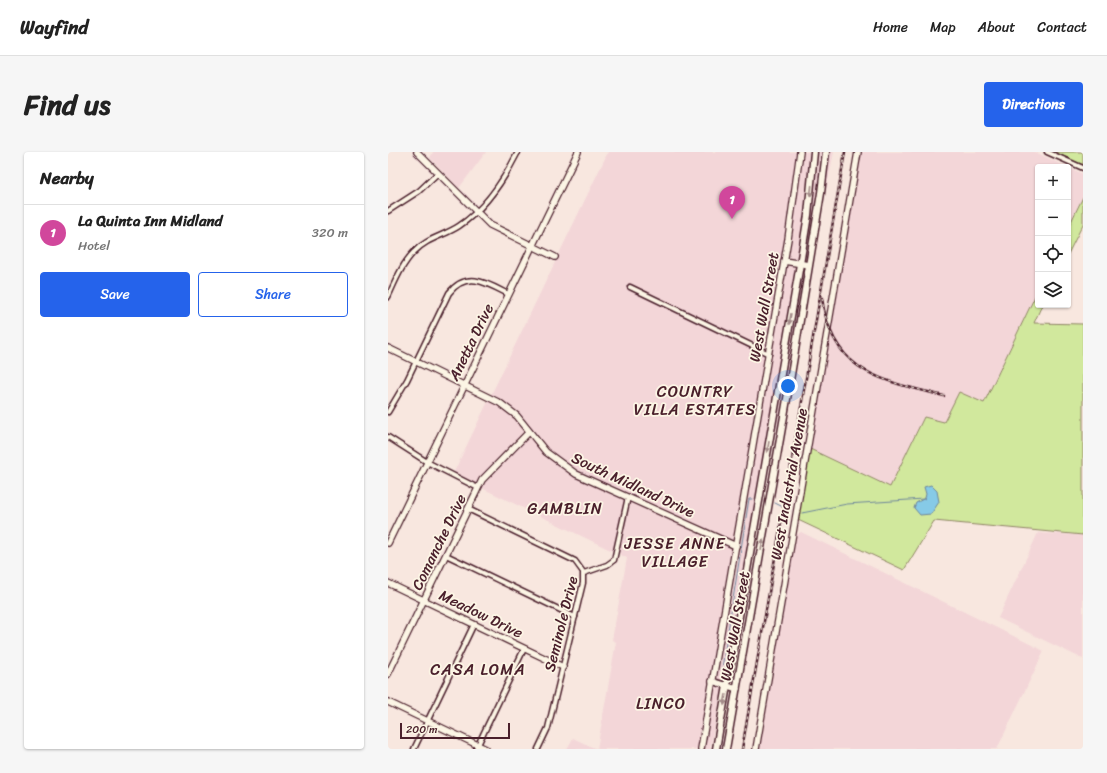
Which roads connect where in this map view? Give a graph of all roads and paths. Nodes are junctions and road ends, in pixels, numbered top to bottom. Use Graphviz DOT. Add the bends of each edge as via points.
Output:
graph roads {
  1 [pos="417,152"];
  2 [pos="518,152"];
  3 [pos="578,152"];
  4 [pos="800,152"];
  5 [pos="814,152"];
  6 [pos="826,152"];
  7 [pos="858,152"];
  8 [pos="1047,152"];
  9 [pos="1083,168"];
  10 [pos="438,173"];
  11 [pos="388,211"];
  12 [pos="475,212"];
  13 [pos="532,246"];
  14 [pos="555,257"];
  15 [pos="784,261"];
  16 [pos="800,264"];
  17 [pos="809,265"];
  18 [pos="630,287"];
  19 [pos="508,294"];
  20 [pos="388,297"];
  21 [pos="388,348"];
  22 [pos="769,354"];
  23 [pos="417,361"];
  24 [pos="464,384"];
  25 [pos="388,412"];
  26 [pos="530,432"];
  27 [pos="388,437"];
  28 [pos="427,462"];
  29 [pos="478,488"];
  30 [pos="628,497"];
  31 [pos="468,509"];
  32 [pos="388,543"];
  33 [pos="736,546"];
  34 [pos="446,555"];
  35 [pos="584,573"];
  36 [pos="388,583"];
  37 [pos="424,600"];
  38 [pos="575,617"];
  39 [pos="474,624"];
  40 [pos="524,649"];
  41 [pos="563,667"];
  42 [pos="388,674"];
  43 [pos="712,681"];
  44 [pos="727,686"];
  45 [pos="737,689"];
  46 [pos="388,702"];
  47 [pos="427,721"];
  48 [pos="477,747"];
  49 [pos="414,749"];
  50 [pos="486,749"];
  51 [pos="538,749"];
  52 [pos="701,749"];
  53 [pos="716,749"];
  54 [pos="726,749"];
  55 [pos="756,749"];
  1 -- 10 [label="street"];
  2 -- 12 [label="street" via="500,184"];
  3 -- 13 [label="street, Anetta Drive"];
  4 -- 15 [label="street, West Wall Street"];
  5 -- 16 [label="main road, West Wall Street, one-way"];
  6 -- 17 [label="main road, West Wall Street"];
  7 -- 55 [label="street, West Industrial Avenue"];
  8 -- 9 [label="street"];
  10 -- 11 [label="street" via="419,191"];
  10 -- 12 [label="street"];
  12 -- 13 [label="street" via="494,228"];
  12 -- 20 [label="street" via="459,226 429,240 414,252 402,268"];
  13 -- 14 [label="street"];
  13 -- 19 [label="street, Anetta Drive"];
  15 -- 16 [label="street"];
  15 -- 22 [label="street, West Wall Street"];
  16 -- 17 [label="street"];
  16 -- 44 [label="main road, West Wall Street, one-way"];
  45 -- 17 [label="main road, West Wall Street, one-way"];
  18 -- 22 [label="street"];
  19 -- 23 [label="street" via="484,282 471,279 455,285"];
  19 -- 24 [label="street, Anetta Drive"];
  21 -- 23 [label="street, South Midland Drive"];
  22 -- 33 [label="street, West Wall Street"];
  23 -- 24 [label="street, South Midland Drive"];
  23 -- 25 [label="street"];
  24 -- 26 [label="street, South Midland Drive" via="506,406"];
  24 -- 28 [label="street, Anetta Drive"];
  26 -- 29 [label="street, Comanche Drive" via="482,480"];
  26 -- 30 [label="street, South Midland Drive" via="546,452 566,468"];
  27 -- 28 [label="street"];
  28 -- 29 [label="street"];
  28 -- 32 [label="street, Anetta Drive"];
  29 -- 31 [label="street, Comanche Drive"];
  30 -- 33 [label="street, South Midland Drive"];
  30 -- 35 [label="street, Seminole Drive" via="614,560 607,566"];
  31 -- 34 [label="street, Comanche Drive"];
  31 -- 35 [label="street" via="575,561"];
  33 -- 43 [label="street, West Wall Street"];
  34 -- 37 [label="street, Comanche Drive"];
  34 -- 38 [label="street"];
  35 -- 38 [label="street, Seminole Drive"];
  36 -- 37 [label="street, Meadow Drive"];
  37 -- 39 [label="street, Meadow Drive"];
  37 -- 42 [label="street, Comanche Drive"];
  38 -- 41 [label="street, Seminole Drive"];
  39 -- 40 [label="street, Meadow Drive"];
  39 -- 47 [label="street"];
  40 -- 41 [label="street, Meadow Drive"];
  40 -- 48 [label="street"];
  41 -- 51 [label="street, Seminole Drive" via="548,728"];
  43 -- 44 [label="street"];
  43 -- 52 [label="street, West Wall Street"];
  44 -- 45 [label="street"];
  44 -- 53 [label="main road, West Wall Street, one-way"];
  45 -- 54 [label="main road, West Wall Street"];
  46 -- 47 [label="street"];
  47 -- 48 [label="street"];
  47 -- 49 [label="street"];
  48 -- 50 [label="street"];
}
